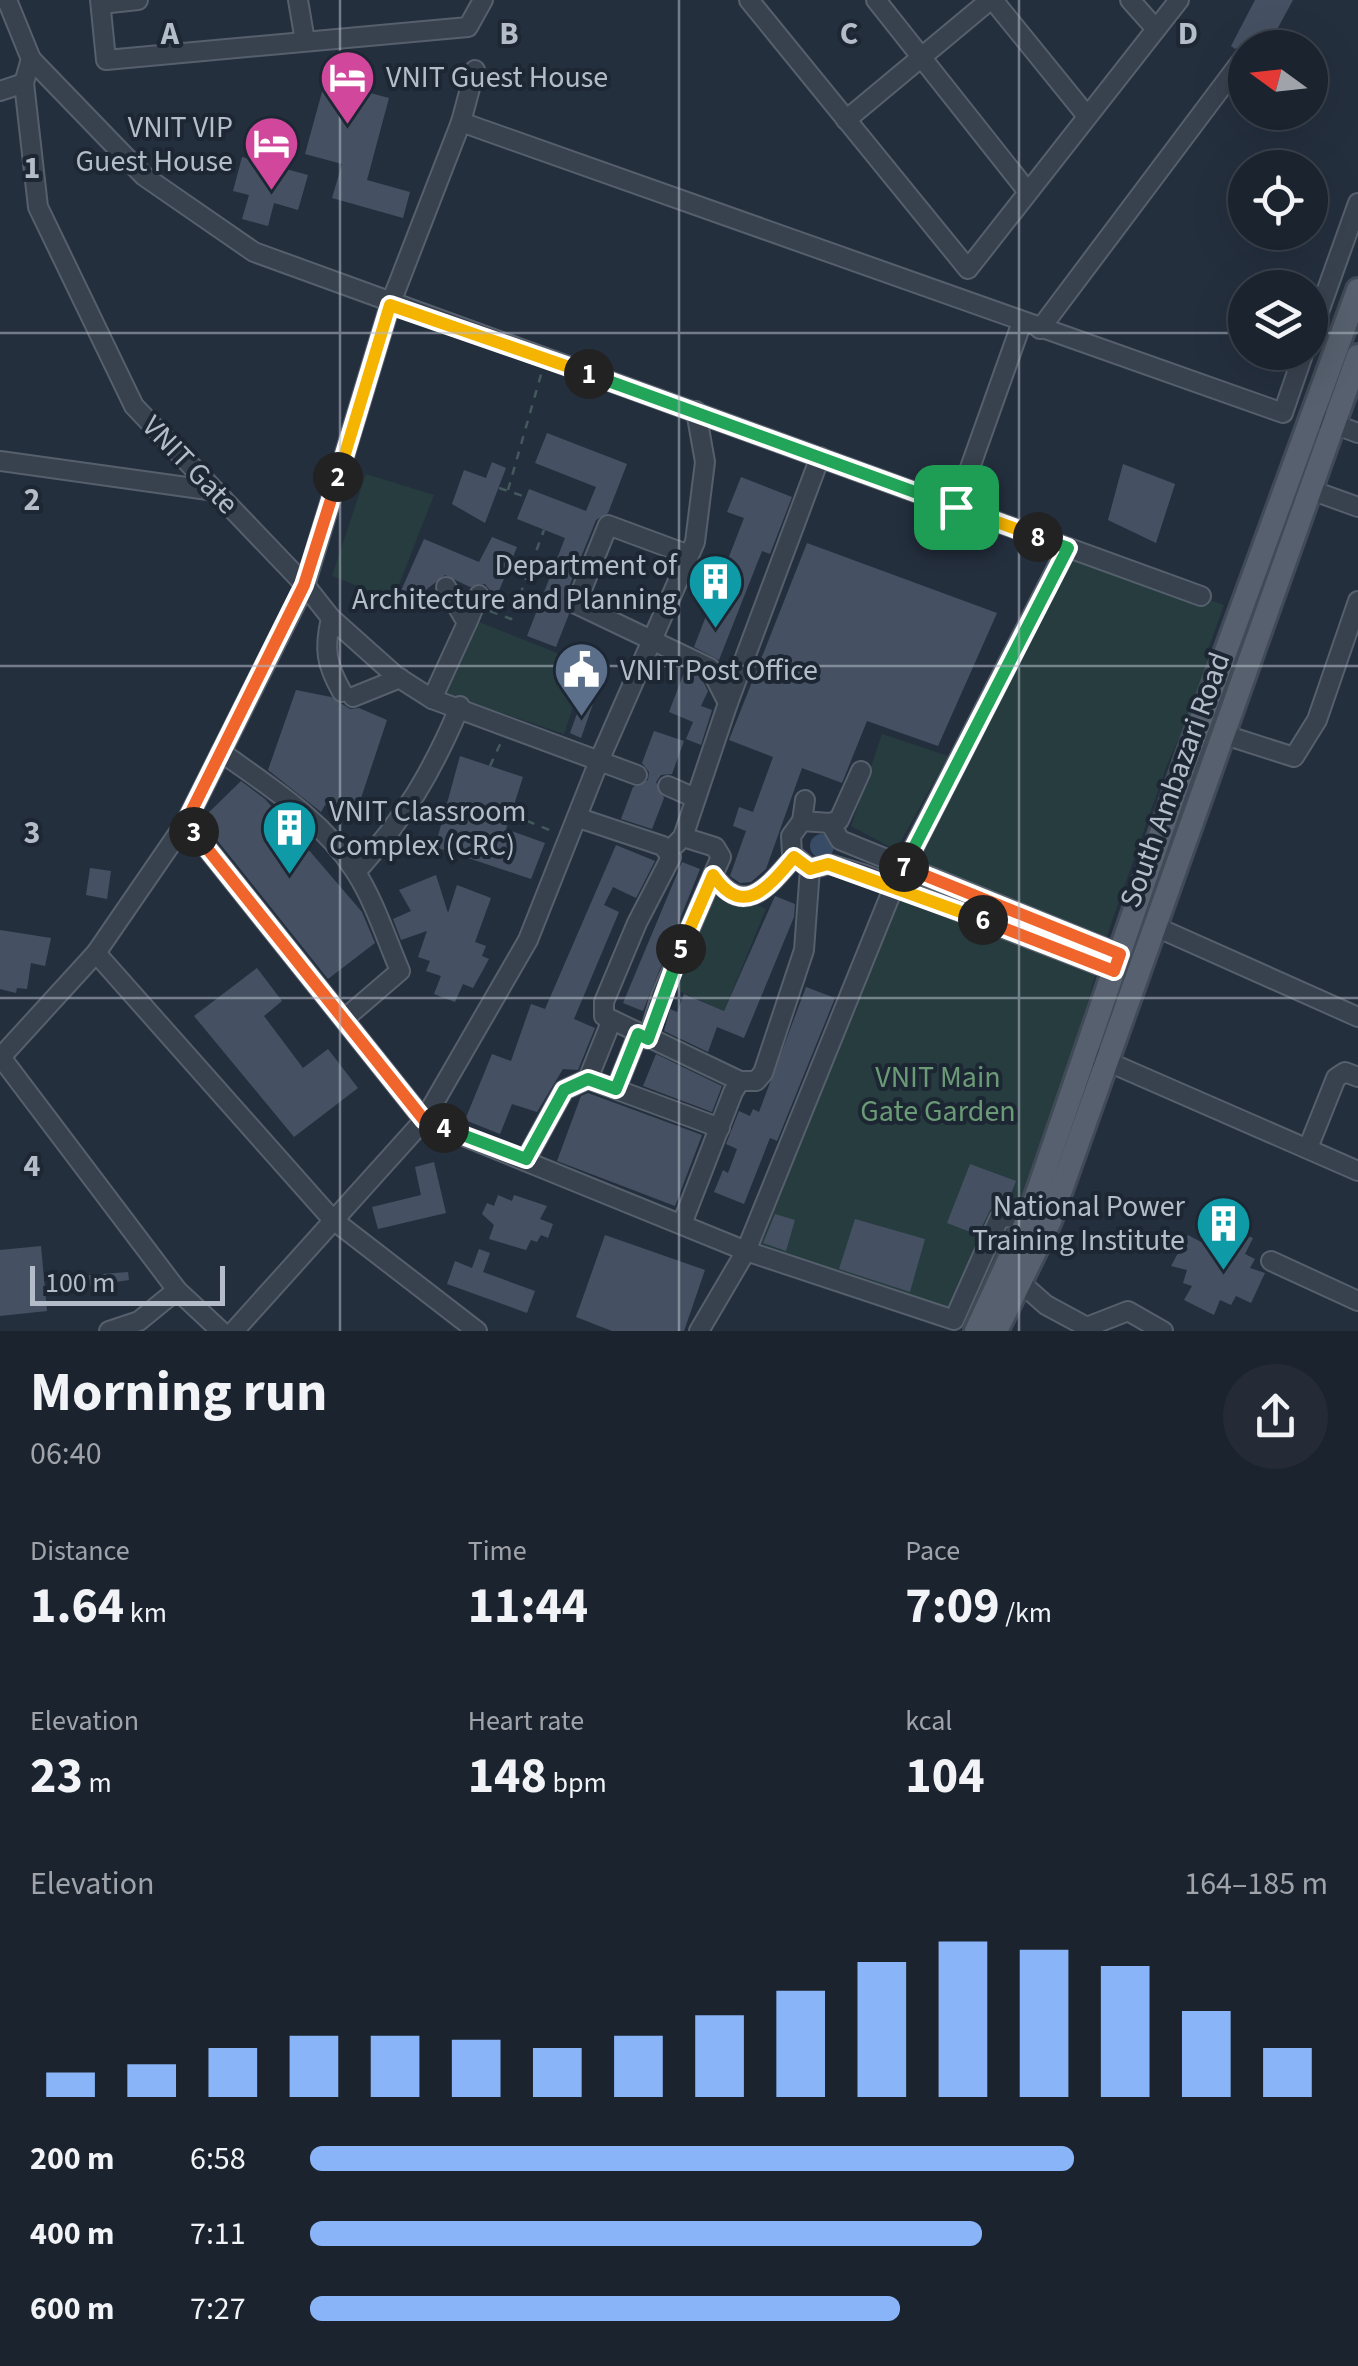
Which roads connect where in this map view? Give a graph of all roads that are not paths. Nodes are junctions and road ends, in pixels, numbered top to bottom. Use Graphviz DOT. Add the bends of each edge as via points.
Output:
graph roads {
  1 [pos="7,0"];
  2 [pos="138,0"];
  3 [pos="298,0"];
  4 [pos="483,0"];
  5 [pos="749,0"];
  6 [pos="876,0"];
  7 [pos="992,0"];
  8 [pos="1130,0"];
  9 [pos="1180,0"];
  10 [pos="100,2"];
  11 [pos="1156,29"];
  12 [pos="305,41"];
  13 [pos="921,56"];
  14 [pos="31,59"];
  15 [pos="475,70"];
  16 [pos="1228,77"];
  17 [pos="24,84"];
  18 [pos="0,91"];
  19 [pos="1088,116"];
  20 [pos="846,120"];
  21 [pos="461,122"];
  22 [pos="1028,192"];
  23 [pos="1358,203"];
  24 [pos="1328,287"];
  25 [pos="1358,290"];
  26 [pos="390,305"];
  27 [pos="1031,326"];
  28 [pos="1358,356"];
  29 [pos="1298,370"];
  30 [pos="696,412"];
  31 [pos="1324,421"];
  32 [pos="1358,433"];
  33 [pos="820,457"];
  34 [pos="0,461"];
  35 [pos="1311,490"];
  36 [pos="215,491"];
  37 [pos="956,507"];
  38 [pos="1358,507"];
  39 [pos="1068,548"];
  40 [pos="689,555"];
  41 [pos="304,585"];
  42 [pos="446,587"];
  43 [pos="1201,596"];
  44 [pos="1358,602"];
  45 [pos="330,618"];
  46 [pos="653,639"];
  47 [pos="400,678"];
  48 [pos="432,699"];
  49 [pos="728,703"];
  50 [pos="460,706"];
  51 [pos="1222,734"];
  52 [pos="221,752"];
  53 [pos="599,761"];
  54 [pos="862,771"];
  55 [pos="638,774"];
  56 [pos="668,786"];
  57 [pos="694,797"];
  58 [pos="805,800"];
  59 [pos="579,818"];
  60 [pos="802,821"];
  61 [pos="186,822"];
  62 [pos="830,823"];
  63 [pos="683,837"];
  64 [pos="669,852"];
  65 [pos="794,857"];
  66 [pos="904,867"];
  67 [pos="810,869"];
  68 [pos="356,872"];
  69 [pos="713,875"];
  70 [pos="894,886"];
  71 [pos="1154,926"];
  72 [pos="96,953"];
  73 [pos="1117,962"];
  74 [pos="1358,1017"];
  75 [pos="344,1020"];
  76 [pos="611,1022"];
  77 [pos="643,1036"];
  78 [pos="0,1056"];
  79 [pos="1096,1057"];
  80 [pos="1358,1076"];
  81 [pos="588,1079"];
  82 [pos="740,1081"];
  83 [pos="616,1089"];
  84 [pos="424,1120"];
  85 [pos="720,1128"];
  86 [pos="1308,1148"];
  87 [pos="526,1159"];
  88 [pos="1358,1171"];
  89 [pos="332,1219"];
  90 [pos="1026,1222"];
  91 [pos="682,1224"];
  92 [pos="746,1251"];
  93 [pos="1272,1261"];
  94 [pos="1021,1283"];
  95 [pos="176,1290"];
  96 [pos="1358,1301"];
  97 [pos="1091,1329"];
  98 [pos="109,1331"];
  99 [pos="221,1331"];
  100 [pos="234,1331"];
  101 [pos="477,1331"];
  102 [pos="699,1331"];
  103 [pos="976,1331"];
  104 [pos="996,1331"];
  105 [pos="1163,1331"];
  1 -- 14 [label="street"];
  2 -- 10 [label="street"];
  3 -- 12 [label="street"];
  4 -- 12 [label="street" via="468,27"];
  5 -- 20 [label="street"];
  6 -- 13 [label="street"];
  7 -- 13 [label="street"];
  7 -- 19 [label="street"];
  8 -- 11 [label="street"];
  9 -- 11 [label="street"];
  10 -- 12 [label="street" via="106,60"];
  11 -- 19 [label="street"];
  13 -- 20 [label="street"];
  13 -- 22 [label="street"];
  14 -- 17 [label="street, VNIT Gate"];
  14 -- 26 [label="street" via="144,176 238,242"];
  15 -- 21 [label="street"];
  16 -- 27 [label="street"];
  17 -- 18 [label="street"];
  17 -- 36 [label="street, VNIT Gate" via="38,207 134,406"];
  19 -- 22 [label="street"];
  20 -- 22 [label="street" via="968,269"];
  21 -- 26 [label="street"];
  21 -- 27 [label="street"];
  23 -- 24 [label="street"];
  25 -- 31 [label="main road"];
  26 -- 30 [label="street"];
  26 -- 41 [label="street"];
  27 -- 29 [label="street" via="1283,413"];
  27 -- 37 [label="street"];
  28 -- 31 [label="main road, South Ambazari Road"];
  30 -- 33 [label="street"];
  30 -- 40 [label="street" via="705,462"];
  31 -- 32 [label="street"];
  31 -- 35 [label="main road, South Ambazari Road"];
  31 -- 73 [label="main road"];
  33 -- 37 [label="street"];
  33 -- 49 [label="street"];
  34 -- 36 [label="street"];
  35 -- 38 [label="street"];
  35 -- 51 [label="main road, South Ambazari Road"];
  36 -- 41 [label="street, VNIT Gate"];
  37 -- 39 [label="street"];
  39 -- 43 [label="street"];
  39 -- 66 [label="street"];
  40 -- 46 [label="street"];
  40 -- 46 [label="street" via="605,528 576,604"];
  41 -- 45 [label="street, VNIT Gate"];
  41 -- 52 [label="street"];
  42 -- 48 [label="street" via="473,608"];
  44 -- 51 [label="street" via="1317,720 1294,756"];
  45 -- 47 [label="street, VNIT Gate"];
  45 -- 47 [label="street" via="326,664 347,694"];
  46 -- 49 [label="street" via="710,668"];
  46 -- 53 [label="street"];
  47 -- 48 [label="street, VNIT Gate"];
  48 -- 50 [label="street, VNIT Gate"];
  49 -- 57 [label="street"];
  50 -- 53 [label="street, VNIT Gate"];
  50 -- 68 [label="street" via="430,777"];
  51 -- 71 [label="main road, South Ambazari Road"];
  52 -- 61 [label="street"];
  52 -- 68 [label="street" via="286,798"];
  53 -- 55 [label="street, VNIT Gate"];
  53 -- 59 [label="street"];
  54 -- 62 [label="street" via="838,820"];
  56 -- 57 [label="street"];
  57 -- 63 [label="street"];
  58 -- 60 [label="street"];
  59 -- 64 [label="street"];
  59 -- 84 [label="street" via="528,940"];
  60 -- 62 [label="street"];
  60 -- 65 [label="street" via="791,836"];
  61 -- 72 [label="street"];
  61 -- 75 [label="street"];
  62 -- 66 [label="street" via="840,840"];
  63 -- 64 [label="street"];
  63 -- 69 [label="street" via="716,847 721,857"];
  64 -- 76 [label="street" via="604,1002"];
  65 -- 67 [label="street"];
  65 -- 69 [label="street" via="758,894 740,898"];
  66 -- 70 [label="street"];
  66 -- 73 [label="street"];
  67 -- 70 [label="street" via="828,864"];
  67 -- 82 [label="street" via="797,976 763,1073 756,1081"];
  68 -- 75 [label="street" via="400,971"];
  69 -- 77 [label="street"];
  70 -- 73 [label="street"];
  70 -- 92 [label="street"];
  71 -- 74 [label="street"];
  71 -- 79 [label="main road, South Ambazari Road"];
  72 -- 78 [label="street"];
  72 -- 89 [label="street"];
  73 -- 79 [label="main road"];
  75 -- 84 [label="street"];
  76 -- 77 [label="street"];
  76 -- 81 [label="street"];
  77 -- 82 [label="street"];
  77 -- 83 [label="street"];
  78 -- 95 [label="street"];
  79 -- 86 [label="street"];
  79 -- 90 [label="main road"];
  79 -- 94 [label="main road, South Ambazari Road" via="1050,1221"];
  80 -- 86 [label="street" via="1345,1072 1336,1078"];
  81 -- 83 [label="street"];
  81 -- 87 [label="street" via="564,1090"];
  82 -- 85 [label="street"];
  83 -- 85 [label="street"];
  84 -- 87 [label="street"];
  84 -- 89 [label="street"];
  85 -- 91 [label="street"];
  86 -- 88 [label="street"];
  87 -- 91 [label="street"];
  89 -- 100 [label="street"];
  89 -- 101 [label="street"];
  90 -- 92 [label="street" via="999,1219 954,1320"];
  90 -- 103 [label="main road"];
  91 -- 92 [label="street"];
  92 -- 102 [label="street"];
  93 -- 96 [label="street"];
  94 -- 97 [label="street"];
  94 -- 104 [label="main road, South Ambazari Road"];
  95 -- 98 [label="street" via="140,1322"];
  95 -- 99 [label="street"];
  97 -- 105 [label="street" via="1128,1311"];
}
